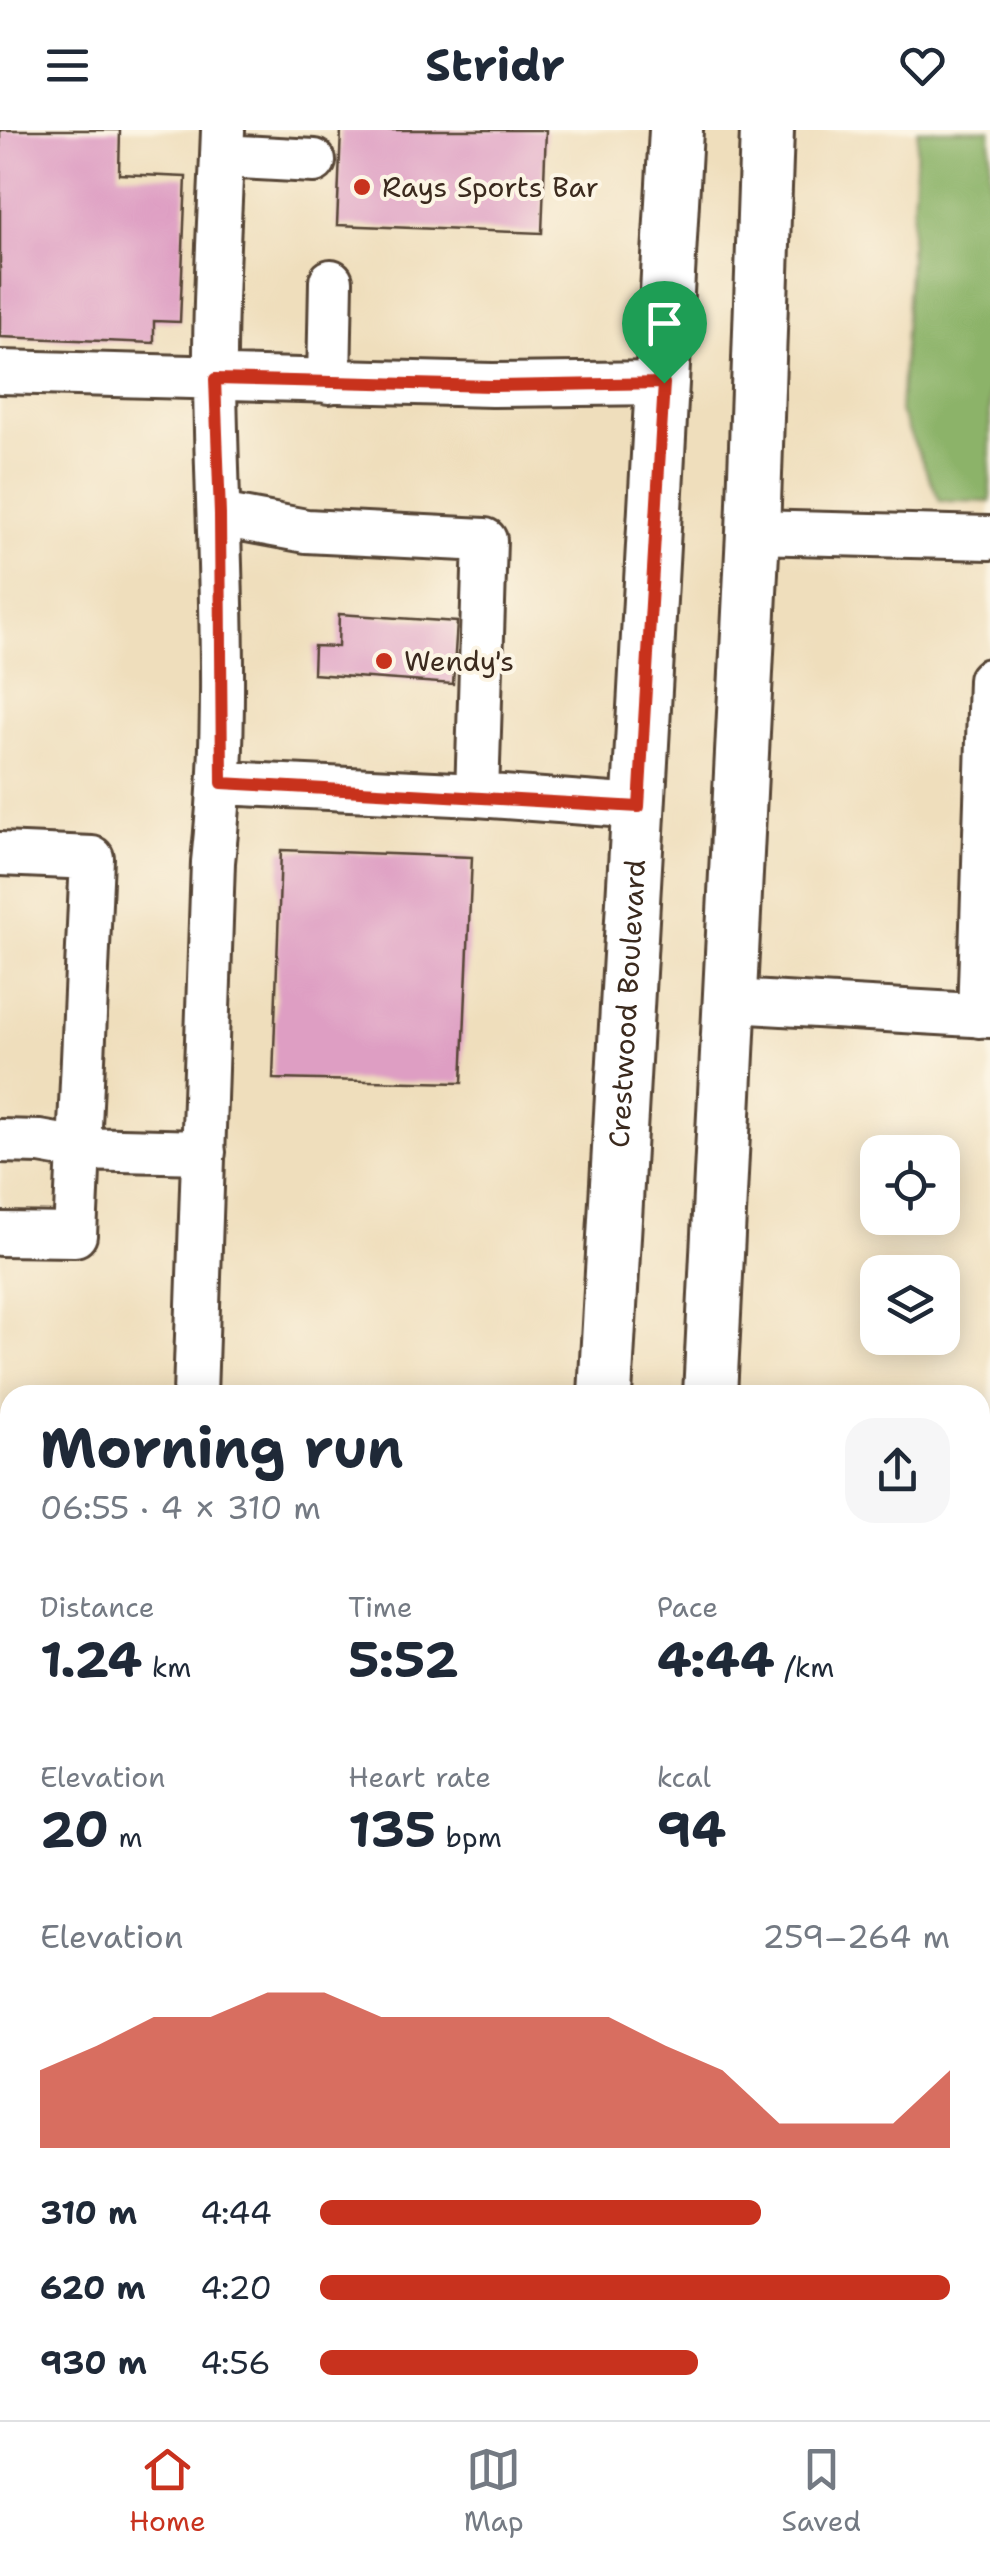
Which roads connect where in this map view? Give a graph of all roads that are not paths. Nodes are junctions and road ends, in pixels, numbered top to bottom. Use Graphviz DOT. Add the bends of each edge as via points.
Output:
graph roads {
  1 [pos="676,130"];
  2 [pos="767,130"];
  3 [pos="222,143"];
  4 [pos="314,161"];
  5 [pos="332,281"];
  6 [pos="0,372"];
  7 [pos="215,379"];
  8 [pos="329,382"];
  9 [pos="664,383"];
  10 [pos="220,515"];
  11 [pos="754,532"];
  12 [pos="990,538"];
  13 [pos="990,680"];
  14 [pos="222,783"];
  15 [pos="477,795"];
  16 [pos="639,807"];
  17 [pos="0,854"];
  18 [pos="731,1002"];
  19 [pos="984,1016"];
  20 [pos="0,1140"];
  21 [pos="79,1149"];
  22 [pos="204,1152"];
  23 [pos="0,1234"];
  24 [pos="195,1385"];
  25 [pos="606,1385"];
  26 [pos="711,1385"];
  1 -- 9 [label="main road, Crestwood Boulevard"];
  2 -- 11 [label="main road"];
  3 -- 4 [label="lane"];
  3 -- 7 [label="lane"];
  5 -- 8 [label="lane"];
  6 -- 7 [label="lane"];
  7 -- 8 [label="lane"];
  7 -- 10 [label="lane"];
  8 -- 9 [label="lane"];
  9 -- 16 [label="main road, Crestwood Boulevard"];
  10 -- 14 [label="lane"];
  10 -- 15 [label="lane" via="306,530 485,540"];
  11 -- 12 [label="lane"];
  11 -- 18 [label="main road"];
  13 -- 19 [label="lane"];
  14 -- 15 [label="lane"];
  14 -- 22 [label="lane" via="213,862"];
  15 -- 16 [label="lane"];
  16 -- 25 [label="main road, Crestwood Boulevard"];
  17 -- 21 [label="lane" via="92,858"];
  18 -- 19 [label="lane"];
  18 -- 26 [label="main road"];
  20 -- 21 [label="lane"];
  21 -- 22 [label="lane"];
  21 -- 23 [label="lane" via="74,1236"];
  22 -- 24 [label="lane"];
}
